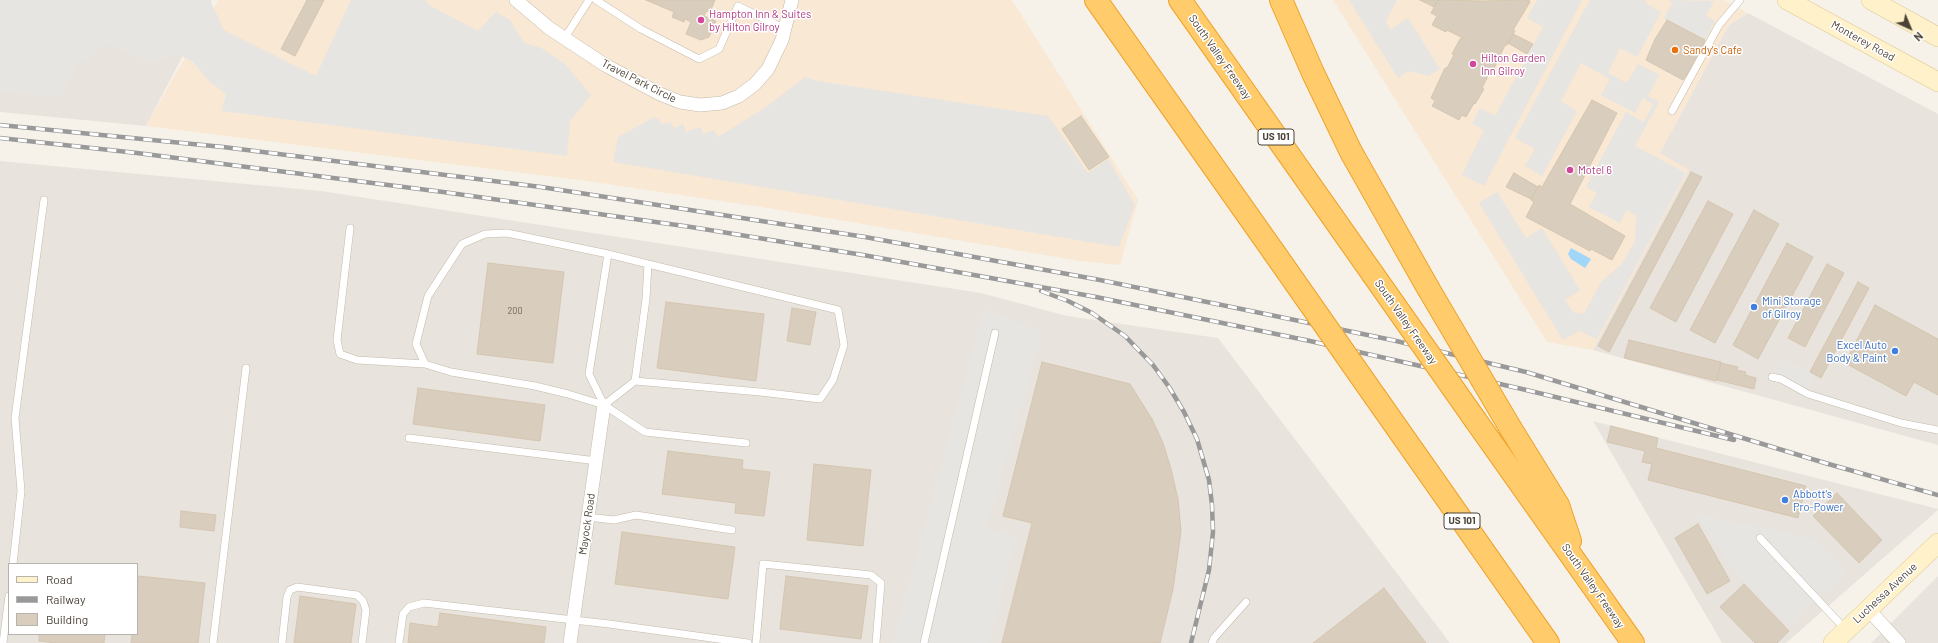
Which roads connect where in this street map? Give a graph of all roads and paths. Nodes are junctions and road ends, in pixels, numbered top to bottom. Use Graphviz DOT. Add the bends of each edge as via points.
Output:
graph roads {
  1 [pos="516,0"];
  2 [pos="589,0"];
  3 [pos="596,0"];
  4 [pos="792,0"];
  5 [pos="1090,0"];
  6 [pos="1096,0"];
  7 [pos="1180,0"];
  8 [pos="1281,0"];
  9 [pos="1290,0"];
  10 [pos="1740,0"];
  11 [pos="1787,0"];
  12 [pos="1871,0"];
  13 [pos="785,29"];
  14 [pos="1938,37"];
  15 [pos="1122,38"];
  16 [pos="564,39"];
  17 [pos="1938,82"];
  18 [pos="1672,111"];
  19 [pos="1334,118"];
  20 [pos="44,200"];
  21 [pos="350,228"];
  22 [pos="608,254"];
  23 [pos="648,264"];
  24 [pos="995,333"];
  25 [pos="425,364"];
  26 [pos="246,368"];
  27 [pos="1772,377"];
  28 [pos="635,381"];
  29 [pos="604,405"];
  30 [pos="1938,430"];
  31 [pos="409,438"];
  32 [pos="746,443"];
  33 [pos="597,461"];
  34 [pos="587,517"];
  35 [pos="732,530"];
  36 [pos="1760,538"];
  37 [pos="1938,543"];
  38 [pos="13,563"];
  39 [pos="1578,563"];
  40 [pos="1246,602"];
  41 [pos="8,604"];
  42 [pos="1868,609"];
  43 [pos="574,620"];
  44 [pos="1847,630"];
  45 [pos="3,643"];
  46 [pos="213,643"];
  47 [pos="282,643"];
  48 [pos="362,643"];
  49 [pos="400,643"];
  50 [pos="570,643"];
  51 [pos="748,643"];
  52 [pos="756,643"];
  53 [pos="876,643"];
  54 [pos="924,643"];
  55 [pos="1212,643"];
  56 [pos="1548,643"];
  57 [pos="1633,643"];
  58 [pos="1833,643"];
  59 [pos="1899,643"];
  1 -- 16 [label="street, Travel Park Circle"];
  2 -- 16 [label="lane"];
  3 -- 13 [label="lane" via="642,29 698,59 718,49 738,6"];
  4 -- 13 [label="street, Travel Park Circle"];
  5 -- 15 [label="highway"];
  6 -- 15 [label="highway, US 101"];
  7 -- 39 [label="highway, South Valley Freeway / US 101, bridge"];
  8 -- 19 [label="highway"];
  9 -- 19 [label="highway"];
  10 -- 18 [label="lane" via="1719,25"];
  11 -- 17 [label="main road, Monterey Road"];
  12 -- 14 [label="main road"];
  13 -- 16 [label="street, Travel Park Circle" via="768,69 755,84 722,103 700,105 680,102 660,94 605,65"];
  15 -- 56 [label="highway, US 101, bridge"];
  19 -- 39 [label="highway, bridge" via="1368,184 1428,288 1558,506"];
  20 -- 38 [label="lane" via="15,418 21,491"];
  21 -- 25 [label="lane" via="337,340 340,354 357,360"];
  22 -- 23 [label="lane"];
  22 -- 25 [label="lane" via="507,233 485,234 462,244 428,296 416,344"];
  22 -- 29 [label="lane" via="589,374"];
  23 -- 28 [label="lane"];
  23 -- 28 [label="lane" via="838,310 844,345 834,380 820,399"];
  24 -- 54 [label="lane"];
  25 -- 29 [label="lane" via="451,372 548,389"];
  26 -- 46 [label="lane"];
  27 -- 30 [label="lane" via="1781,379 1808,394 1901,423"];
  28 -- 29 [label="lane"];
  29 -- 32 [label="lane" via="645,432"];
  29 -- 33 [label="street, Mayock Road"];
  31 -- 33 [label="lane"];
  33 -- 34 [label="street, Mayock Road"];
  34 -- 35 [label="lane" via="614,520 636,515"];
  34 -- 43 [label="street, Mayock Road"];
  36 -- 44 [label="lane"];
  37 -- 42 [label="main road, Luchessa Avenue"];
  39 -- 57 [label="highway, South Valley Freeway / US 101"];
  40 -- 55 [label="lane"];
  41 -- 45 [label="lane"];
  42 -- 44 [label="main road, Luchessa Avenue"];
  42 -- 59 [label="street"];
  43 -- 49 [label="lane" via="424,603 409,608 403,614"];
  43 -- 50 [label="street, Mayock Road"];
  43 -- 51 [label="lane"];
  44 -- 58 [label="main road, Luchessa Avenue"];
  47 -- 48 [label="lane" via="287,597 290,590 297,587 357,595 363,601 366,610"];
  52 -- 53 [label="lane" via="764,564 871,575 881,582"];
}
